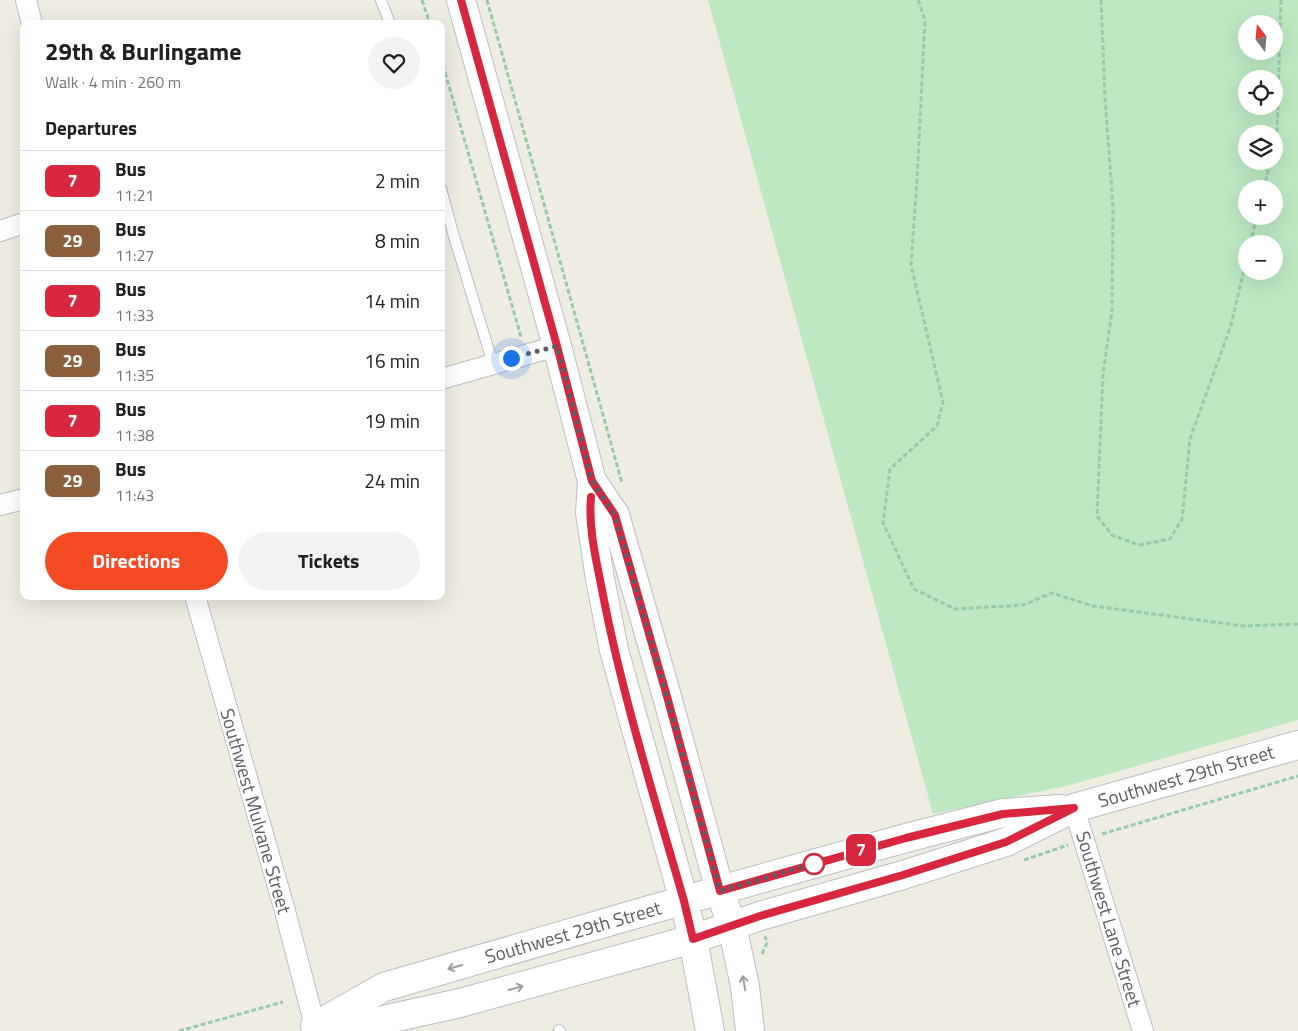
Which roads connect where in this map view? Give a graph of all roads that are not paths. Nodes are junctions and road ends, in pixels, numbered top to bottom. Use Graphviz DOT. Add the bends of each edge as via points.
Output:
graph roads {
  1 [pos="26,0"];
  2 [pos="381,0"];
  3 [pos="460,0"];
  4 [pos="31,20"];
  5 [pos="388,20"];
  6 [pos="445,204"];
  7 [pos="20,224"];
  8 [pos="0,231"];
  9 [pos="557,346"];
  10 [pos="493,364"];
  11 [pos="445,378"];
  12 [pos="592,481"];
  13 [pos="20,500"];
  14 [pos="0,506"];
  15 [pos="197,600"];
  16 [pos="1298,745"];
  17 [pos="1074,808"];
  18 [pos="720,891"];
  19 [pos="684,901"];
  20 [pos="732,926"];
  21 [pos="693,939"];
  22 [pos="306,1028"];
  23 [pos="710,1031"];
  24 [pos="750,1031"];
  25 [pos="1143,1031"];
  1 -- 4 [label="street"];
  2 -- 5 [label="lane"];
  3 -- 9 [label="main road"];
  6 -- 10 [label="lane"];
  7 -- 8 [label="street"];
  9 -- 10 [label="street"];
  9 -- 12 [label="main road"];
  10 -- 11 [label="street"];
  12 -- 18 [label="main road" via="615,515"];
  12 -- 19 [label="main road" via="590,513 614,650"];
  13 -- 14 [label="street"];
  15 -- 22 [label="street, Southwest Mulvane Street" via="285,911"];
  16 -- 17 [label="main road, Southwest 29th Street"];
  17 -- 18 [label="main road, Southwest 29th Street" via="1003,814"];
  17 -- 20 [label="main road, Southwest 29th Street" via="1006,842"];
  17 -- 25 [label="street, Southwest Lane Street"];
  18 -- 19 [label="main road, Southwest 29th Street"];
  18 -- 20 [label="main road"];
  19 -- 21 [label="main road"];
  19 -- 22 [label="main road, Southwest 29th Street, one-way" via="384,987"];
  20 -- 21 [label="main road, Southwest 29th Street"];
  24 -- 20 [label="main road, one-way" via="745,986"];
  22 -- 21 [label="main road, Southwest 29th Street, one-way" via="399,1021"];
  21 -- 23 [label="main road"];
}
